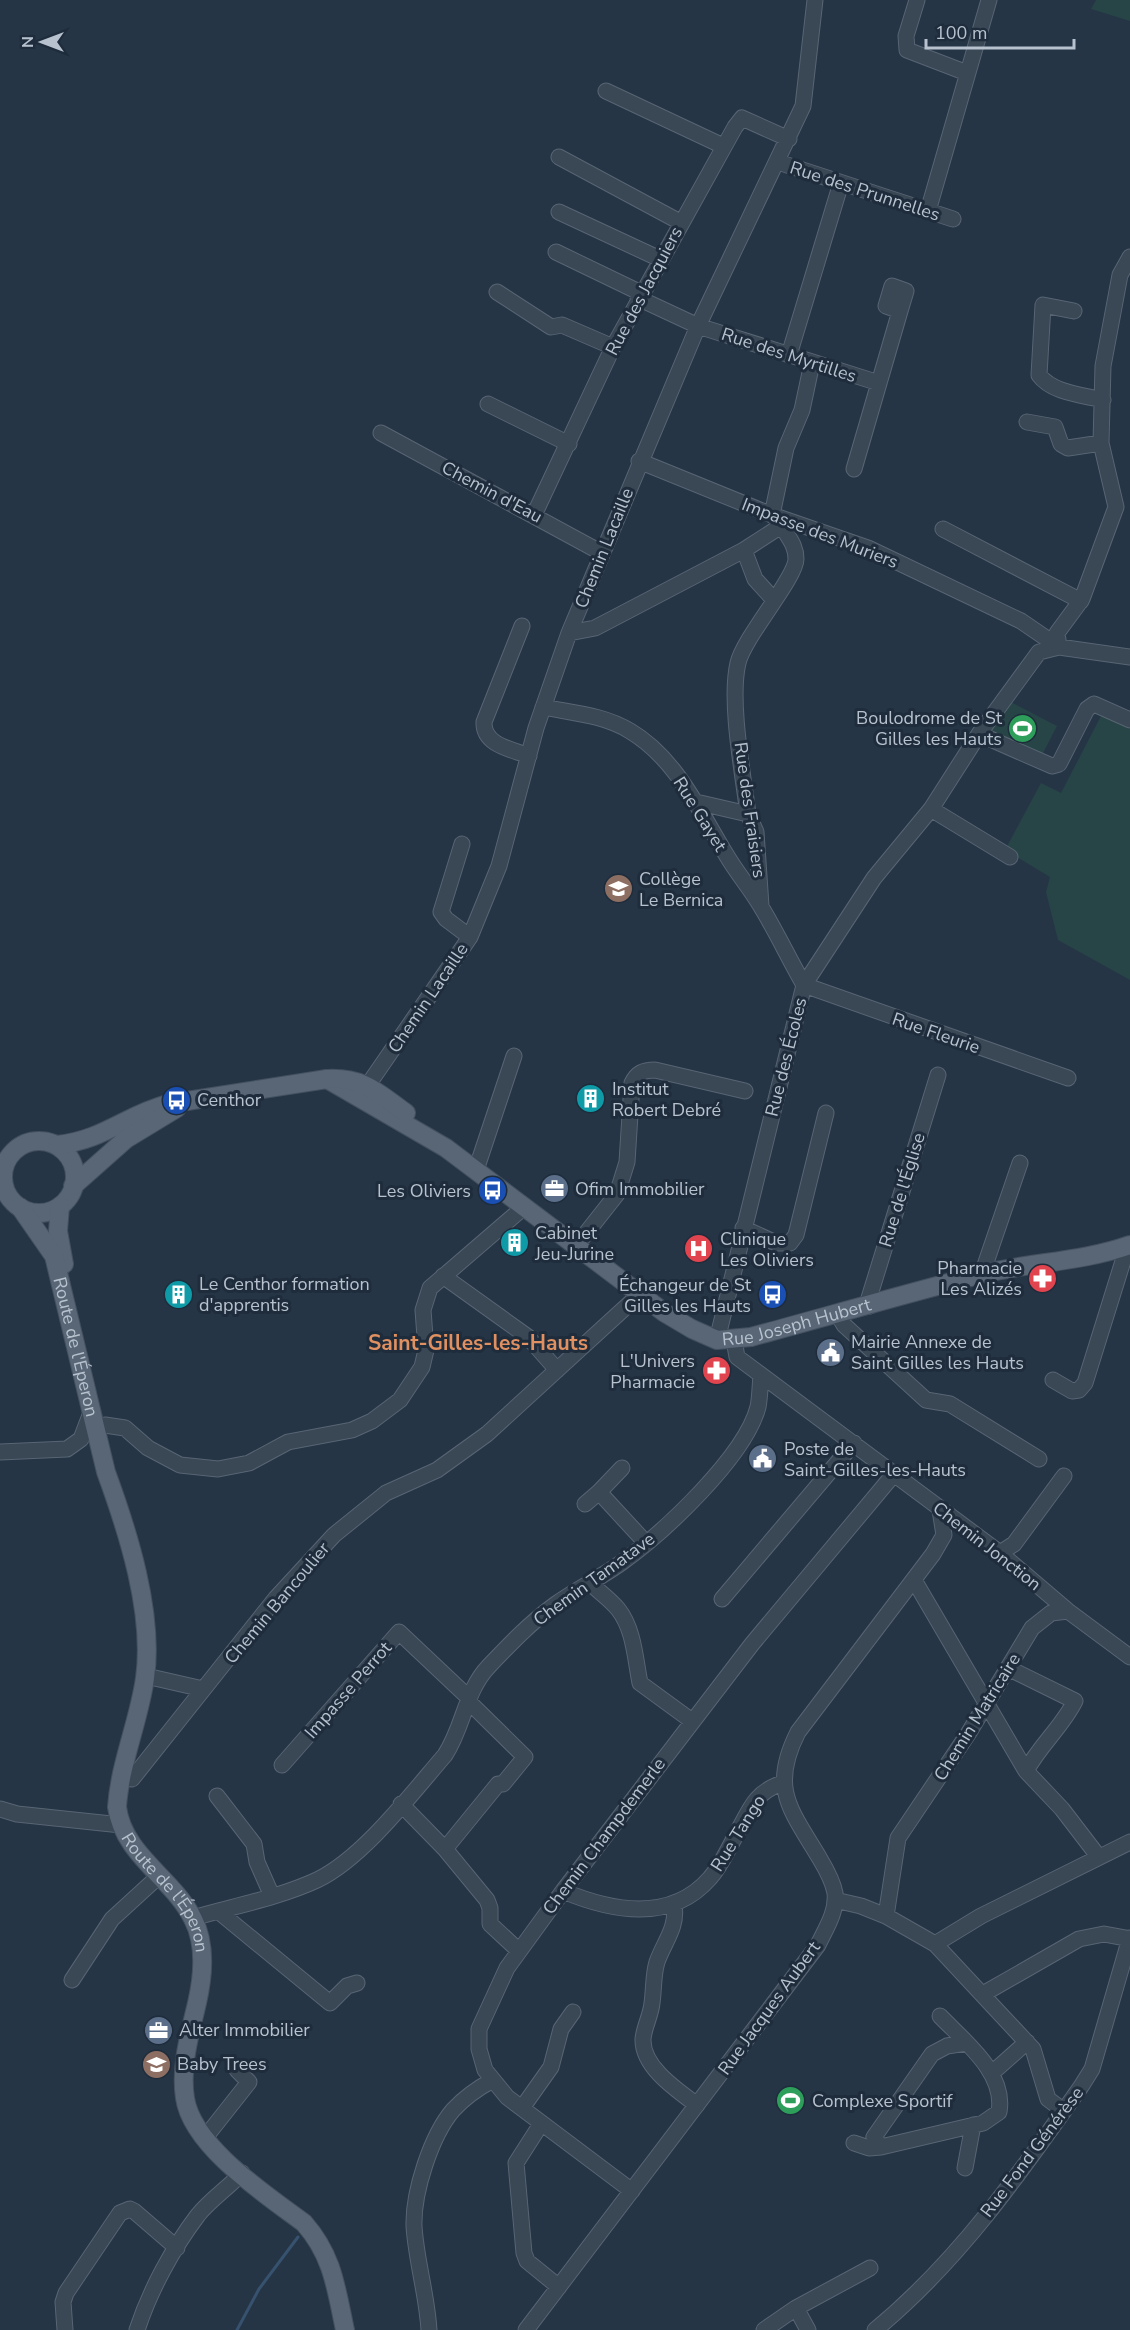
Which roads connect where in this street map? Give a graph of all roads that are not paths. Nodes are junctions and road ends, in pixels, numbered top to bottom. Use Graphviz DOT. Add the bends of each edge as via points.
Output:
graph roads {
  1 [pos="815,0"];
  2 [pos="917,0"];
  3 [pos="989,0"];
  4 [pos="967,73"];
  5 [pos="606,91"];
  6 [pos="789,139"];
  7 [pos="723,147"];
  8 [pos="559,157"];
  9 [pos="778,162"];
  10 [pos="841,183"];
  11 [pos="928,211"];
  12 [pos="559,212"];
  13 [pos="953,219"];
  14 [pos="680,222"];
  15 [pos="555,252"];
  16 [pos="1130,257"];
  17 [pos="660,259"];
  18 [pos="1125,275"];
  19 [pos="497,292"];
  20 [pos="640,296"];
  21 [pos="900,311"];
  22 [pos="1074,311"];
  23 [pos="698,326"];
  24 [pos="613,347"];
  25 [pos="789,355"];
  26 [pos="812,363"];
  27 [pos="879,383"];
  28 [pos="1103,400"];
  29 [pos="488,404"];
  30 [pos="1027,422"];
  31 [pos="381,433"];
  32 [pos="1101,443"];
  33 [pos="569,444"];
  34 [pos="639,461"];
  35 [pos="854,469"];
  36 [pos="1123,506"];
  37 [pos="534,515"];
  38 [pos="778,520"];
  39 [pos="943,529"];
  40 [pos="744,550"];
  41 [pos="602,552"];
  42 [pos="774,600"];
  43 [pos="1081,601"];
  44 [pos="522,626"];
  45 [pos="569,633"];
  46 [pos="1059,647"];
  47 [pos="1130,657"];
  48 [pos="543,707"];
  49 [pos="1130,720"];
  50 [pos="979,734"];
  51 [pos="529,756"];
  52 [pos="696,802"];
  53 [pos="931,809"];
  54 [pos="748,814"];
  55 [pos="462,844"];
  56 [pos="1010,857"];
  57 [pos="759,865"];
  58 [pos="737,873"];
  59 [pos="761,906"];
  60 [pos="470,937"];
  61 [pos="804,985"];
  62 [pos="514,1056"];
  63 [pos="939,1075"];
  64 [pos="1068,1078"];
  65 [pos="334,1083"];
  66 [pos="368,1085"];
  67 [pos="745,1092"];
  68 [pos="190,1100"];
  69 [pos="826,1113"];
  70 [pos="57,1145"];
  71 [pos="446,1148"];
  72 [pos="3,1163"];
  73 [pos="1020,1163"];
  74 [pos="477,1170"];
  75 [pos="74,1186"];
  76 [pos="13,1206"];
  77 [pos="60,1206"];
  78 [pos="524,1207"];
  79 [pos="743,1228"];
  80 [pos="1129,1245"];
  81 [pos="576,1246"];
  82 [pos="982,1274"];
  83 [pos="443,1276"];
  84 [pos="640,1294"];
  85 [pos="870,1306"];
  86 [pos="838,1315"];
  87 [pos="725,1340"];
  88 [pos="557,1370"];
  89 [pos="761,1375"];
  90 [pos="1053,1380"];
  91 [pos="87,1387"];
  92 [pos="92,1410"];
  93 [pos="105,1425"];
  94 [pos="854,1443"];
  95 [pos="0,1452"];
  96 [pos="1039,1459"];
  97 [pos="622,1468"];
  98 [pos="894,1474"];
  99 [pos="1064,1476"];
  100 [pos="599,1491"];
  101 [pos="115,1494"];
  102 [pos="585,1503"];
  103 [pos="940,1509"];
  104 [pos="646,1543"];
  105 [pos="1000,1553"];
  106 [pos="914,1580"];
  107 [pos="589,1582"];
  108 [pos="722,1599"];
  109 [pos="1068,1611"];
  110 [pos="1130,1657"];
  111 [pos="1008,1668"];
  112 [pos="146,1676"];
  113 [pos="203,1689"];
  114 [pos="468,1700"];
  115 [pos="986,1702"];
  116 [pos="692,1721"];
  117 [pos="282,1766"];
  118 [pos="1026,1771"];
  119 [pos="132,1779"];
  120 [pos="782,1783"];
  121 [pos="217,1796"];
  122 [pos="401,1804"];
  123 [pos="0,1809"];
  124 [pos="121,1825"];
  125 [pos="1130,1842"];
  126 [pos="445,1849"];
  127 [pos="1098,1856"];
  128 [pos="159,1876"];
  129 [pos="562,1891"];
  130 [pos="272,1896"];
  131 [pos="835,1900"];
  132 [pos="674,1905"];
  133 [pos="218,1911"];
  134 [pos="886,1916"];
  135 [pos="193,1918"];
  136 [pos="1130,1939"];
  137 [pos="935,1944"];
  138 [pos="518,1950"];
  139 [pos="72,1980"];
  140 [pos="357,1983"];
  141 [pos="983,1994"];
  142 [pos="573,2012"];
  143 [pos="940,2016"];
  144 [pos="1027,2042"];
  145 [pos="966,2043"];
  146 [pos="237,2070"];
  147 [pos="992,2073"];
  148 [pos="493,2080"];
  149 [pos="697,2105"];
  150 [pos="522,2108"];
  151 [pos="1064,2110"];
  152 [pos="541,2124"];
  153 [pos="973,2125"];
  154 [pos="204,2139"];
  155 [pos="854,2144"];
  156 [pos="881,2147"];
  157 [pos="965,2168"];
  158 [pos="242,2174"];
  159 [pos="632,2191"];
  160 [pos="318,2241"];
  161 [pos="177,2248"];
  162 [pos="870,2268"];
  163 [pos="559,2287"];
  164 [pos="796,2308"];
  165 [pos="65,2330"];
  166 [pos="137,2330"];
  167 [pos="337,2330"];
  168 [pos="345,2330"];
  169 [pos="429,2330"];
  170 [pos="526,2330"];
  171 [pos="764,2330"];
  172 [pos="808,2330"];
  173 [pos="874,2330"];
  1 -- 6 [label="street, Chemin Lacaille" via="803,106"];
  2 -- 4 [label="street" via="906,36 907,50"];
  3 -- 4 [label="street"];
  4 -- 11 [label="street"];
  5 -- 7 [label="street"];
  6 -- 7 [label="street, Rue des Jacquiers" via="742,118"];
  6 -- 9 [label="street, Chemin Lacaille"];
  7 -- 14 [label="street, Rue des Jacquiers"];
  8 -- 14 [label="street"];
  9 -- 10 [label="street, Rue des Prunnelles"];
  9 -- 23 [label="street, Chemin Lacaille"];
  10 -- 11 [label="street, Rue des Prunnelles"];
  10 -- 25 [label="street"];
  11 -- 13 [label="street, Rue des Prunnelles"];
  12 -- 17 [label="street"];
  14 -- 17 [label="street, Rue des Jacquiers"];
  15 -- 20 [label="street, Rue des Myrtilles"];
  16 -- 18 [label="street"];
  17 -- 20 [label="street, Rue des Jacquiers"];
  18 -- 28 [label="street" via="1103,366"];
  19 -- 24 [label="street" via="551,327 562,325"];
  20 -- 23 [label="street, Rue des Myrtilles"];
  20 -- 24 [label="street, Rue des Jacquiers"];
  21 -- 27 [label="street, Rue des Myrtilles"];
  22 -- 28 [label="street" via="1043,305 1040,375 1044,382 1057,388"];
  23 -- 25 [label="street, Rue des Myrtilles"];
  23 -- 34 [label="street, Chemin Lacaille"];
  24 -- 33 [label="street, Rue des Jacquiers"];
  25 -- 26 [label="street, Rue des Myrtilles"];
  26 -- 27 [label="street, Rue des Myrtilles"];
  26 -- 38 [label="street" via="802,410 786,448"];
  27 -- 35 [label="street, Rue des Myrtilles"];
  28 -- 32 [label="street"];
  29 -- 33 [label="street"];
  30 -- 32 [label="street" via="1055,427 1061,444 1068,448"];
  31 -- 37 [label="street, Chemin d'Eau"];
  32 -- 36 [label="street"];
  33 -- 37 [label="street, Rue des Jacquiers"];
  34 -- 38 [label="street, Impasse des Muriers"];
  34 -- 41 [label="street, Chemin Lacaille"];
  36 -- 43 [label="street" via="1105,537"];
  37 -- 41 [label="street, Chemin d'Eau"];
  38 -- 40 [label="street"];
  38 -- 42 [label="street, Rue des Fraisiers" via="793,541 796,562"];
  38 -- 46 [label="street, Impasse des Muriers" via="868,549 1021,621"];
  39 -- 43 [label="street"];
  40 -- 42 [label="street" via="755,579"];
  40 -- 45 [label="street" via="595,628"];
  41 -- 45 [label="street, Chemin Lacaille"];
  42 -- 54 [label="street, Rue des Fraisiers" via="738,661 735,690"];
  43 -- 46 [label="street" via="1057,633"];
  44 -- 51 [label="street" via="484,729 491,741"];
  45 -- 48 [label="street, Chemin Lacaille"];
  46 -- 47 [label="street"];
  46 -- 50 [label="street, Rue des Écoles" via="1039,652"];
  48 -- 51 [label="street, Chemin Lacaille"];
  48 -- 52 [label="street, Rue Gayet" via="602,718 633,732 665,761"];
  49 -- 50 [label="street" via="1094,704 1087,709 1059,764 1052,766"];
  50 -- 53 [label="street, Rue des Écoles"];
  51 -- 60 [label="street, Chemin Lacaille" via="499,866"];
  52 -- 54 [label="street"];
  52 -- 58 [label="street, Rue Gayet"];
  53 -- 56 [label="street"];
  53 -- 61 [label="street, Rue des Écoles" via="874,879"];
  54 -- 57 [label="street, Rue des Fraisiers" via="756,832"];
  55 -- 60 [label="street" via="441,912"];
  57 -- 58 [label="street"];
  57 -- 59 [label="street, Rue des Fraisiers"];
  58 -- 59 [label="street, Rue Gayet"];
  59 -- 61 [label="street, Rue Gayet"];
  60 -- 66 [label="street, Chemin Lacaille"];
  61 -- 64 [label="street, Rue Fleurie"];
  61 -- 79 [label="street, Rue des Écoles"];
  62 -- 74 [label="street"];
  63 -- 85 [label="street, Rue de l'Église" via="869,1298"];
  65 -- 66 [label="main road, Rue Joseph Hubert" via="351,1080"];
  65 -- 68 [label="main road, Rue Joseph Hubert"];
  65 -- 71 [label="main road, Rue Joseph Hubert"];
  66 -- 71 [label="main road, Rue Joseph Hubert" via="420,1123"];
  67 -- 81 [label="street" via="655,1070 644,1070 636,1076 632,1083 627,1162 617,1194"];
  68 -- 70 [label="main road, Rue Joseph Hubert" via="145,1111 87,1140"];
  68 -- 75 [label="main road, Rue Joseph Hubert" via="126,1139"];
  69 -- 79 [label="street" via="796,1235 790,1243 776,1243"];
  70 -- 72 [label="main road" via="29,1142"];
  70 -- 75 [label="main road" via="72,1163"];
  71 -- 74 [label="main road, Rue Joseph Hubert"];
  72 -- 76 [label="main road" via="4,1185"];
  73 -- 82 [label="street"];
  74 -- 78 [label="main road, Rue Joseph Hubert"];
  75 -- 77 [label="main road"];
  76 -- 77 [label="main road" via="40,1213"];
  76 -- 91 [label="main road, Route de l'Éperon" via="54,1257"];
  77 -- 93 [label="main road, Route de l'Éperon" via="60,1246"];
  78 -- 81 [label="main road, Rue Joseph Hubert"];
  78 -- 83 [label="street"];
  79 -- 87 [label="street, Rue des Écoles" via="724,1311"];
  80 -- 82 [label="main road, Rue Joseph Hubert" via="1101,1255"];
  80 -- 90 [label="street" via="1085,1383 1079,1390 1072,1390"];
  81 -- 84 [label="main road, Rue Joseph Hubert"];
  82 -- 85 [label="main road, Rue Joseph Hubert"];
  83 -- 88 [label="street" via="528,1337"];
  83 -- 93 [label="street" via="430,1288 424,1301 426,1350 422,1366 400,1400 352,1430 288,1442 249,1463 218,1470 180,1465 148,1448 125,1428"];
  84 -- 87 [label="main road, Rue Joseph Hubert" via="692,1329"];
  84 -- 88 [label="street, Chemin Bancoulier"];
  85 -- 86 [label="main road, Rue Joseph Hubert"];
  86 -- 87 [label="main road, Rue Joseph Hubert"];
  86 -- 96 [label="street" via="844,1325 930,1403 944,1401"];
  87 -- 89 [label="street" via="737,1357"];
  88 -- 113 [label="street, Chemin Bancoulier" via="487,1434 437,1470 386,1493 333,1535"];
  89 -- 94 [label="street, Chemin Jonction"];
  89 -- 104 [label="street, Chemin Tamatave" via="758,1407 738,1445 710,1481"];
  91 -- 92 [label="main road, Route de l'Éperon"];
  91 -- 93 [label="main road" via="100,1422"];
  92 -- 95 [label="street" via="81,1439 67,1449"];
  92 -- 101 [label="main road, Route de l'Éperon"];
  93 -- 101 [label="main road, Route de l'Éperon"];
  94 -- 98 [label="street, Chemin Jonction"];
  94 -- 108 [label="street"];
  97 -- 100 [label="street"];
  98 -- 103 [label="street, Chemin Jonction"];
  98 -- 116 [label="street, Chemin Champdemerle"];
  99 -- 105 [label="street" via="1014,1544"];
  100 -- 102 [label="street"];
  100 -- 104 [label="street"];
  101 -- 112 [label="main road, Route de l'Éperon" via="145,1619"];
  103 -- 105 [label="street, Chemin Jonction"];
  103 -- 106 [label="street" via="944,1535"];
  104 -- 107 [label="street, Chemin Tamatave"];
  105 -- 109 [label="street, Chemin Jonction"];
  106 -- 115 [label="street"];
  106 -- 120 [label="street" via="798,1732 788,1752"];
  107 -- 114 [label="street, Chemin Tamatave" via="520,1635 478,1678"];
  107 -- 116 [label="street" via="618,1609 625,1622 640,1683"];
  109 -- 110 [label="street"];
  109 -- 111 [label="street, Chemin Matricaire" via="1051,1613 1032,1628"];
  111 -- 115 [label="street, Chemin Matricaire"];
  111 -- 118 [label="street" via="1075,1701"];
  112 -- 113 [label="street"];
  112 -- 124 [label="main road, Route de l'Éperon" via="118,1798"];
  113 -- 119 [label="street, Chemin Bancoulier"];
  114 -- 117 [label="street, Impasse Perrot" via="399,1632"];
  114 -- 122 [label="street, Chemin Tamatave" via="457,1737"];
  114 -- 126 [label="street" via="525,1757"];
  115 -- 118 [label="street"];
  115 -- 134 [label="street, Chemin Matricaire" via="898,1838"];
  116 -- 129 [label="street, Chemin Champdemerle"];
  118 -- 127 [label="street"];
  120 -- 131 [label="street" via="794,1814 825,1867"];
  120 -- 132 [label="street, Rue Tango" via="759,1796 711,1878"];
  121 -- 130 [label="street" via="254,1844 257,1862"];
  122 -- 126 [label="street"];
  122 -- 130 [label="street, Chemin Tamatave" via="336,1868"];
  123 -- 124 [label="street"];
  124 -- 128 [label="main road, Route de l'Éperon"];
  125 -- 127 [label="street"];
  126 -- 138 [label="street" via="487,1900 490,1924"];
  127 -- 137 [label="street"];
  128 -- 135 [label="main road, Route de l'Éperon"];
  128 -- 139 [label="street" via="112,1919"];
  129 -- 132 [label="street, Rue Tango" via="595,1904 628,1909"];
  129 -- 138 [label="street, Chemin Champdemerle"];
  130 -- 133 [label="street, Chemin Tamatave"];
  131 -- 134 [label="street"];
  131 -- 149 [label="street, Rue Jacques Aubert" via="818,1945"];
  132 -- 149 [label="street" via="676,1916 656,1968 643,2044 650,2061 668,2082"];
  133 -- 135 [label="street, Chemin Tamatave"];
  133 -- 140 [label="street" via="330,2003 347,1986"];
  134 -- 137 [label="street"];
  135 -- 154 [label="main road, Route de l'Éperon" via="202,1954 201,1974 183,2082 188,2113"];
  136 -- 141 [label="street" via="1104,1934 1079,1939"];
  136 -- 151 [label="street, Rue Fond Générèse" via="1092,2069"];
  137 -- 141 [label="street"];
  138 -- 148 [label="street, Chemin Champdemerle" via="479,2029 479,2049 485,2070"];
  141 -- 144 [label="street"];
  142 -- 150 [label="street" via="561,2029 551,2067"];
  143 -- 145 [label="street"];
  144 -- 147 [label="street"];
  144 -- 151 [label="street" via="1033,2049 1048,2099"];
  145 -- 147 [label="street"];
  145 -- 156 [label="street" via="932,2054 874,2137"];
  146 -- 154 [label="street" via="249,2082"];
  147 -- 153 [label="street" via="999,2090 999,2112"];
  148 -- 150 [label="street, Chemin Champdemerle"];
  148 -- 169 [label="street" via="470,2093 452,2111 420,2181 414,2229"];
  149 -- 159 [label="street, Rue Jacques Aubert"];
  150 -- 152 [label="street, Chemin Champdemerle"];
  151 -- 173 [label="street, Rue Fond Générèse" via="1010,2186 946,2261"];
  152 -- 159 [label="street, Chemin Champdemerle"];
  152 -- 163 [label="street" via="516,2163 524,2253 527,2261"];
  153 -- 156 [label="street"];
  153 -- 157 [label="street"];
  154 -- 158 [label="main road, Route de l'Éperon"];
  155 -- 156 [label="street"];
  158 -- 160 [label="main road, Route de l'Éperon" via="304,2223"];
  158 -- 161 [label="street" via="199,2214"];
  159 -- 163 [label="street, Rue Jacques Aubert"];
  160 -- 167 [label="main road, Route de l'Éperon"];
  160 -- 168 [label="main road, Route de l'Éperon" via="330,2262"];
  161 -- 165 [label="street" via="134,2211 120,2213 66,2293"];
  161 -- 166 [label="street"];
  162 -- 164 [label="street"];
  163 -- 170 [label="street, Rue Jacques Aubert"];
  164 -- 171 [label="street"];
  164 -- 172 [label="street"];
}
